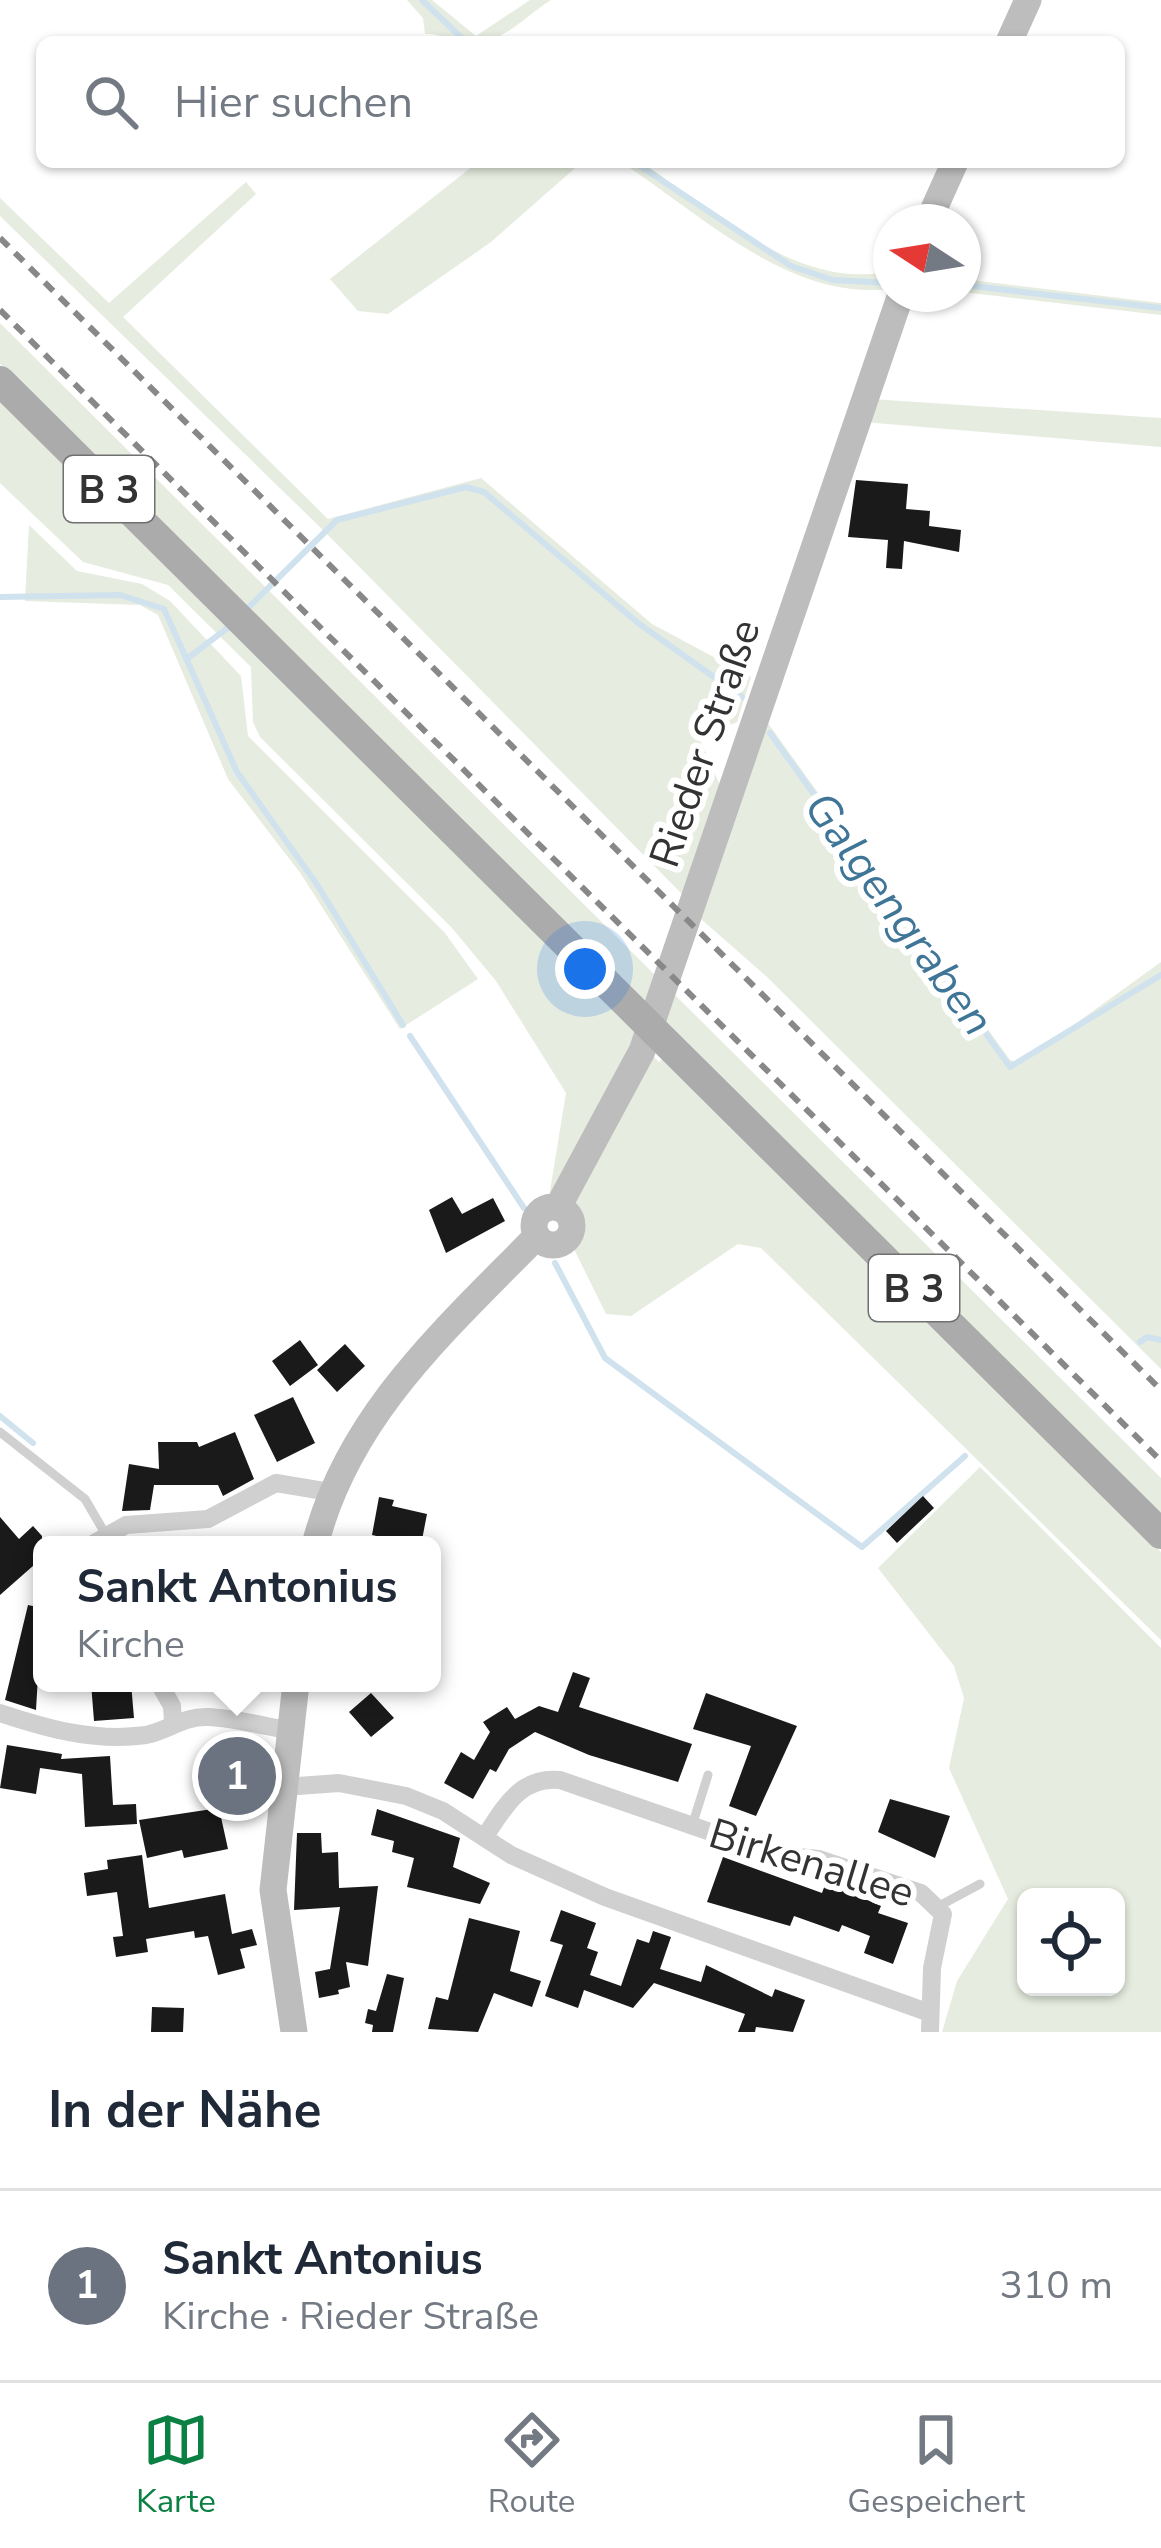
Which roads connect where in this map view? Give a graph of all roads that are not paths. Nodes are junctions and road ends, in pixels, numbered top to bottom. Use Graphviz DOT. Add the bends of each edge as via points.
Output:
graph roads {
  1 [pos="1028,0"];
  2 [pos="1012,36"];
  3 [pos="952,168"];
  4 [pos="936,204"];
  5 [pos="895,312"];
  6 [pos="0,381"];
  7 [pos="0,1432"];
  8 [pos="330,1492"];
  9 [pos="1161,1534"];
  10 [pos="98,1536"];
  11 [pos="107,1536"];
  12 [pos="318,1536"];
  13 [pos="164,1692"];
  14 [pos="295,1692"];
  15 [pos="0,1713"];
  16 [pos="172,1722"];
  17 [pos="291,1731"];
  18 [pos="708,1775"];
  19 [pos="284,1786"];
  20 [pos="692,1826"];
  21 [pos="486,1835"];
  22 [pos="980,1884"];
  23 [pos="939,1906"];
  24 [pos="930,2022"];
  25 [pos="294,2032"];
  1 -- 2 [label="street"];
  3 -- 4 [label="street"];
  5 -- 8 [label="street, Rieder Straße" via="649,1033 558,1207 538,1214 537,1236 377,1406"];
  6 -- 9 [label="main road, B 3"];
  7 -- 10 [label="lane" via="85,1498"];
  8 -- 11 [label="street" via="276,1483 208,1519 126,1526"];
  8 -- 12 [label="street, Rieder Straße"];
  13 -- 16 [label="street"];
  14 -- 17 [label="street"];
  15 -- 16 [label="street" via="109,1738 153,1734"];
  16 -- 17 [label="street" via="206,1717"];
  17 -- 19 [label="street"];
  18 -- 20 [label="lane"];
  19 -- 21 [label="street, Birkenallee" via="382,1789"];
  19 -- 25 [label="street" via="273,1890"];
  20 -- 21 [label="street, Birkenallee" via="542,1778 508,1802"];
  20 -- 23 [label="street, Birkenallee" via="777,1855 819,1859"];
  21 -- 24 [label="street, Birkenallee" via="605,1898"];
  22 -- 23 [label="lane"];
  23 -- 24 [label="street, Birkenallee"];
}
